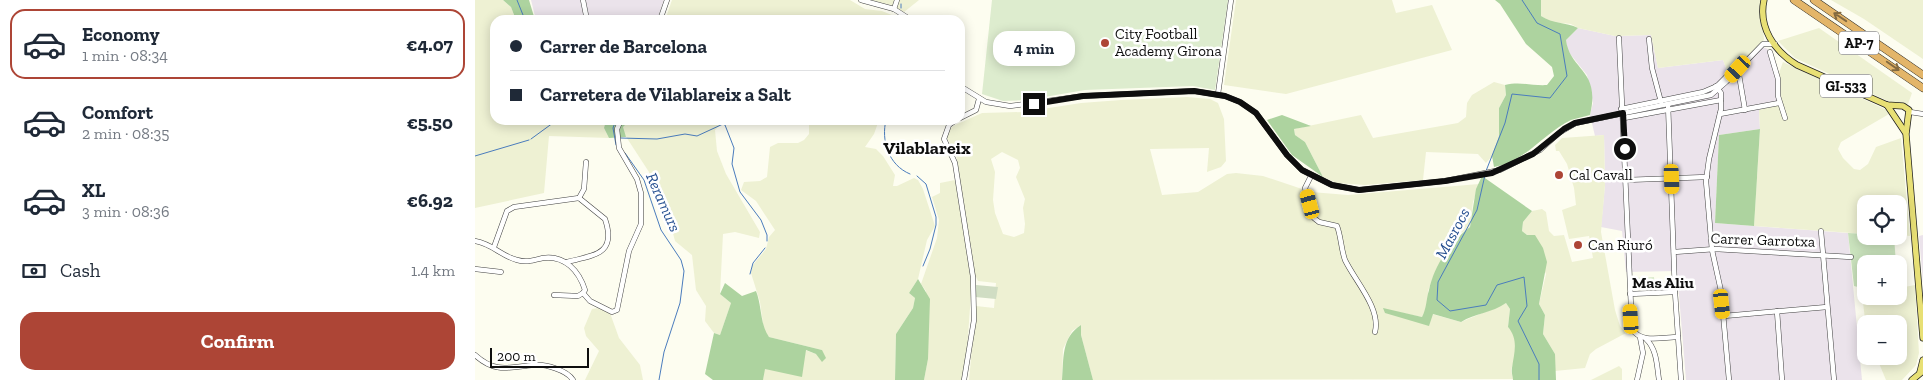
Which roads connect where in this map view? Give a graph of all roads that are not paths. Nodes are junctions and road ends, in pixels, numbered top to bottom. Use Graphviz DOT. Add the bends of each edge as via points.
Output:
graph roads {
  1 [pos="583,0"];
  2 [pos="667,0"];
  3 [pos="861,0"];
  4 [pos="897,0"];
  5 [pos="1231,0"];
  6 [pos="1794,0"];
  7 [pos="1814,0"];
  8 [pos="1764,2"];
  9 [pos="894,9"];
  10 [pos="586,15"];
  11 [pos="662,15"];
  12 [pos="903,15"];
  13 [pos="1619,38"];
  14 [pos="1649,39"];
  15 [pos="1773,43"];
  16 [pos="1761,46"];
  17 [pos="1771,52"];
  18 [pos="1792,60"];
  19 [pos="1738,69"];
  20 [pos="1923,75"];
  21 [pos="1730,79"];
  22 [pos="1923,88"];
  23 [pos="965,89"];
  24 [pos="1719,90"];
  25 [pos="1218,94"];
  26 [pos="1713,94"];
  27 [pos="979,99"];
  28 [pos="1721,100"];
  29 [pos="1661,103"];
  30 [pos="1779,103"];
  31 [pos="1887,105"];
  32 [pos="1668,106"];
  33 [pos="1899,106"];
  34 [pos="1745,110"];
  35 [pos="1909,112"];
  36 [pos="1622,113"];
  37 [pos="1894,113"];
  38 [pos="1720,114"];
  39 [pos="1923,114"];
  40 [pos="965,116"];
  41 [pos="1785,118"];
  42 [pos="1898,120"];
  43 [pos="1906,120"];
  44 [pos="619,125"];
  45 [pos="949,125"];
  46 [pos="1906,134"];
  47 [pos="585,162"];
  48 [pos="1311,176"];
  49 [pos="1707,177"];
  50 [pos="1672,179"];
  51 [pos="1626,180"];
  52 [pos="579,198"];
  53 [pos="1821,231"];
  54 [pos="475,241"];
  55 [pos="494,246"];
  56 [pos="1712,250"];
  57 [pos="1674,252"];
  58 [pos="1823,255"];
  59 [pos="1851,257"];
  60 [pos="567,262"];
  61 [pos="475,269"];
  62 [pos="501,272"];
  63 [pos="1675,292"];
  64 [pos="583,293"];
  65 [pos="1630,294"];
  66 [pos="554,295"];
  67 [pos="1827,307"];
  68 [pos="1777,311"];
  69 [pos="1723,316"];
  70 [pos="1375,332"];
  71 [pos="1640,337"];
  72 [pos="1678,337"];
  73 [pos="1923,338"];
  74 [pos="1646,339"];
  75 [pos="475,355"];
  76 [pos="1923,360"];
  77 [pos="1921,372"];
  78 [pos="573,380"];
  79 [pos="964,380"];
  80 [pos="1637,380"];
  81 [pos="1659,380"];
  82 [pos="1681,380"];
  83 [pos="1729,380"];
  84 [pos="1782,380"];
  85 [pos="1834,380"];
  86 [pos="1912,380"];
  1 -- 10 [label="street"];
  2 -- 11 [label="street"];
  3 -- 9 [label="street"];
  4 -- 9 [label="street"];
  5 -- 25 [label="street"];
  6 -- 22 [label="highway, AP-7, one-way"];
  20 -- 7 [label="highway, AP-7, one-way"];
  8 -- 15 [label="main road, GI-533" via="1765,26"];
  8 -- 16 [label="street" via="1762,21 1766,37"];
  8 -- 18 [label="main road, GI-533" via="1770,29"];
  9 -- 12 [label="street"];
  13 -- 36 [label="street"];
  14 -- 29 [label="street" via="1651,68"];
  15 -- 16 [label="street"];
  15 -- 18 [label="main road, GI-533"];
  16 -- 18 [label="street" via="1773,47 1785,59"];
  16 -- 19 [label="street"];
  17 -- 30 [label="street" via="1778,79"];
  18 -- 31 [label="main road, GI-533"];
  19 -- 21 [label="street"];
  19 -- 34 [label="street"];
  21 -- 24 [label="street"];
  21 -- 24 [label="street" via="1727,76"];
  23 -- 27 [label="street"];
  24 -- 26 [label="street"];
  24 -- 28 [label="street"];
  24 -- 29 [label="street"];
  25 -- 27 [label="street" via="1194,91 1083,96 1017,106 1001,106"];
  25 -- 48 [label="street" via="1240,102 1256,113 1287,155"];
  26 -- 28 [label="street"];
  26 -- 32 [label="street"];
  27 -- 40 [label="street" via="976,110"];
  28 -- 32 [label="street"];
  28 -- 38 [label="street"];
  29 -- 32 [label="street"];
  29 -- 36 [label="street"];
  30 -- 34 [label="street"];
  30 -- 41 [label="street"];
  31 -- 33 [label="main road, GI-533"];
  31 -- 37 [label="main road, GI-533"];
  32 -- 36 [label="street"];
  32 -- 50 [label="street"];
  33 -- 35 [label="main road, GI-533" via="1907,107"];
  33 -- 37 [label="main road"];
  34 -- 38 [label="street"];
  35 -- 39 [label="street"];
  35 -- 43 [label="main road, GI-533"];
  36 -- 48 [label="street" via="1575,123 1533,154 1485,174 1363,190 1332,185"];
  36 -- 51 [label="street"];
  37 -- 42 [label="main road, GI-533"];
  38 -- 49 [label="street"];
  42 -- 43 [label="main road"];
  42 -- 46 [label="main road, GI-533"];
  43 -- 46 [label="main road, GI-533"];
  44 -- 64 [label="street" via="618,142 639,186 641,224 629,251 619,306 612,312 590,301"];
  45 -- 79 [label="street" via="944,139 955,163 973,276 974,320"];
  46 -- 73 [label="main road, GI-533"];
  47 -- 52 [label="street" via="585,189"];
  48 -- 70 [label="street" via="1305,188 1314,218 1337,226 1345,259 1372,309"];
  49 -- 50 [label="street"];
  49 -- 56 [label="street"];
  50 -- 51 [label="street"];
  50 -- 57 [label="street"];
  51 -- 65 [label="street"];
  52 -- 55 [label="street" via="514,207 507,211"];
  52 -- 60 [label="street" via="605,219 609,239 599,254"];
  53 -- 58 [label="street"];
  54 -- 55 [label="street"];
  55 -- 60 [label="street" via="522,262 549,258"];
  56 -- 57 [label="street, Carrer Garrotxa"];
  56 -- 58 [label="street, Carrer Garrotxa"];
  56 -- 69 [label="street" via="1719,276"];
  57 -- 63 [label="street"];
  58 -- 59 [label="street, Carrer Garrotxa"];
  58 -- 67 [label="street"];
  60 -- 64 [label="street" via="581,279"];
  61 -- 62 [label="street"];
  63 -- 65 [label="street"];
  63 -- 72 [label="street"];
  64 -- 66 [label="street" via="578,296"];
  65 -- 71 [label="street" via="1632,329"];
  67 -- 68 [label="street"];
  67 -- 85 [label="street"];
  68 -- 69 [label="street"];
  68 -- 84 [label="street"];
  69 -- 83 [label="street"];
  71 -- 74 [label="street"];
  71 -- 80 [label="street" via="1643,353"];
  72 -- 74 [label="street"];
  72 -- 82 [label="street"];
  74 -- 81 [label="street" via="1656,358"];
  75 -- 78 [label="street" via="485,363 503,368 547,366"];
  76 -- 77 [label="main road"];
  77 -- 86 [label="main road"];
}
